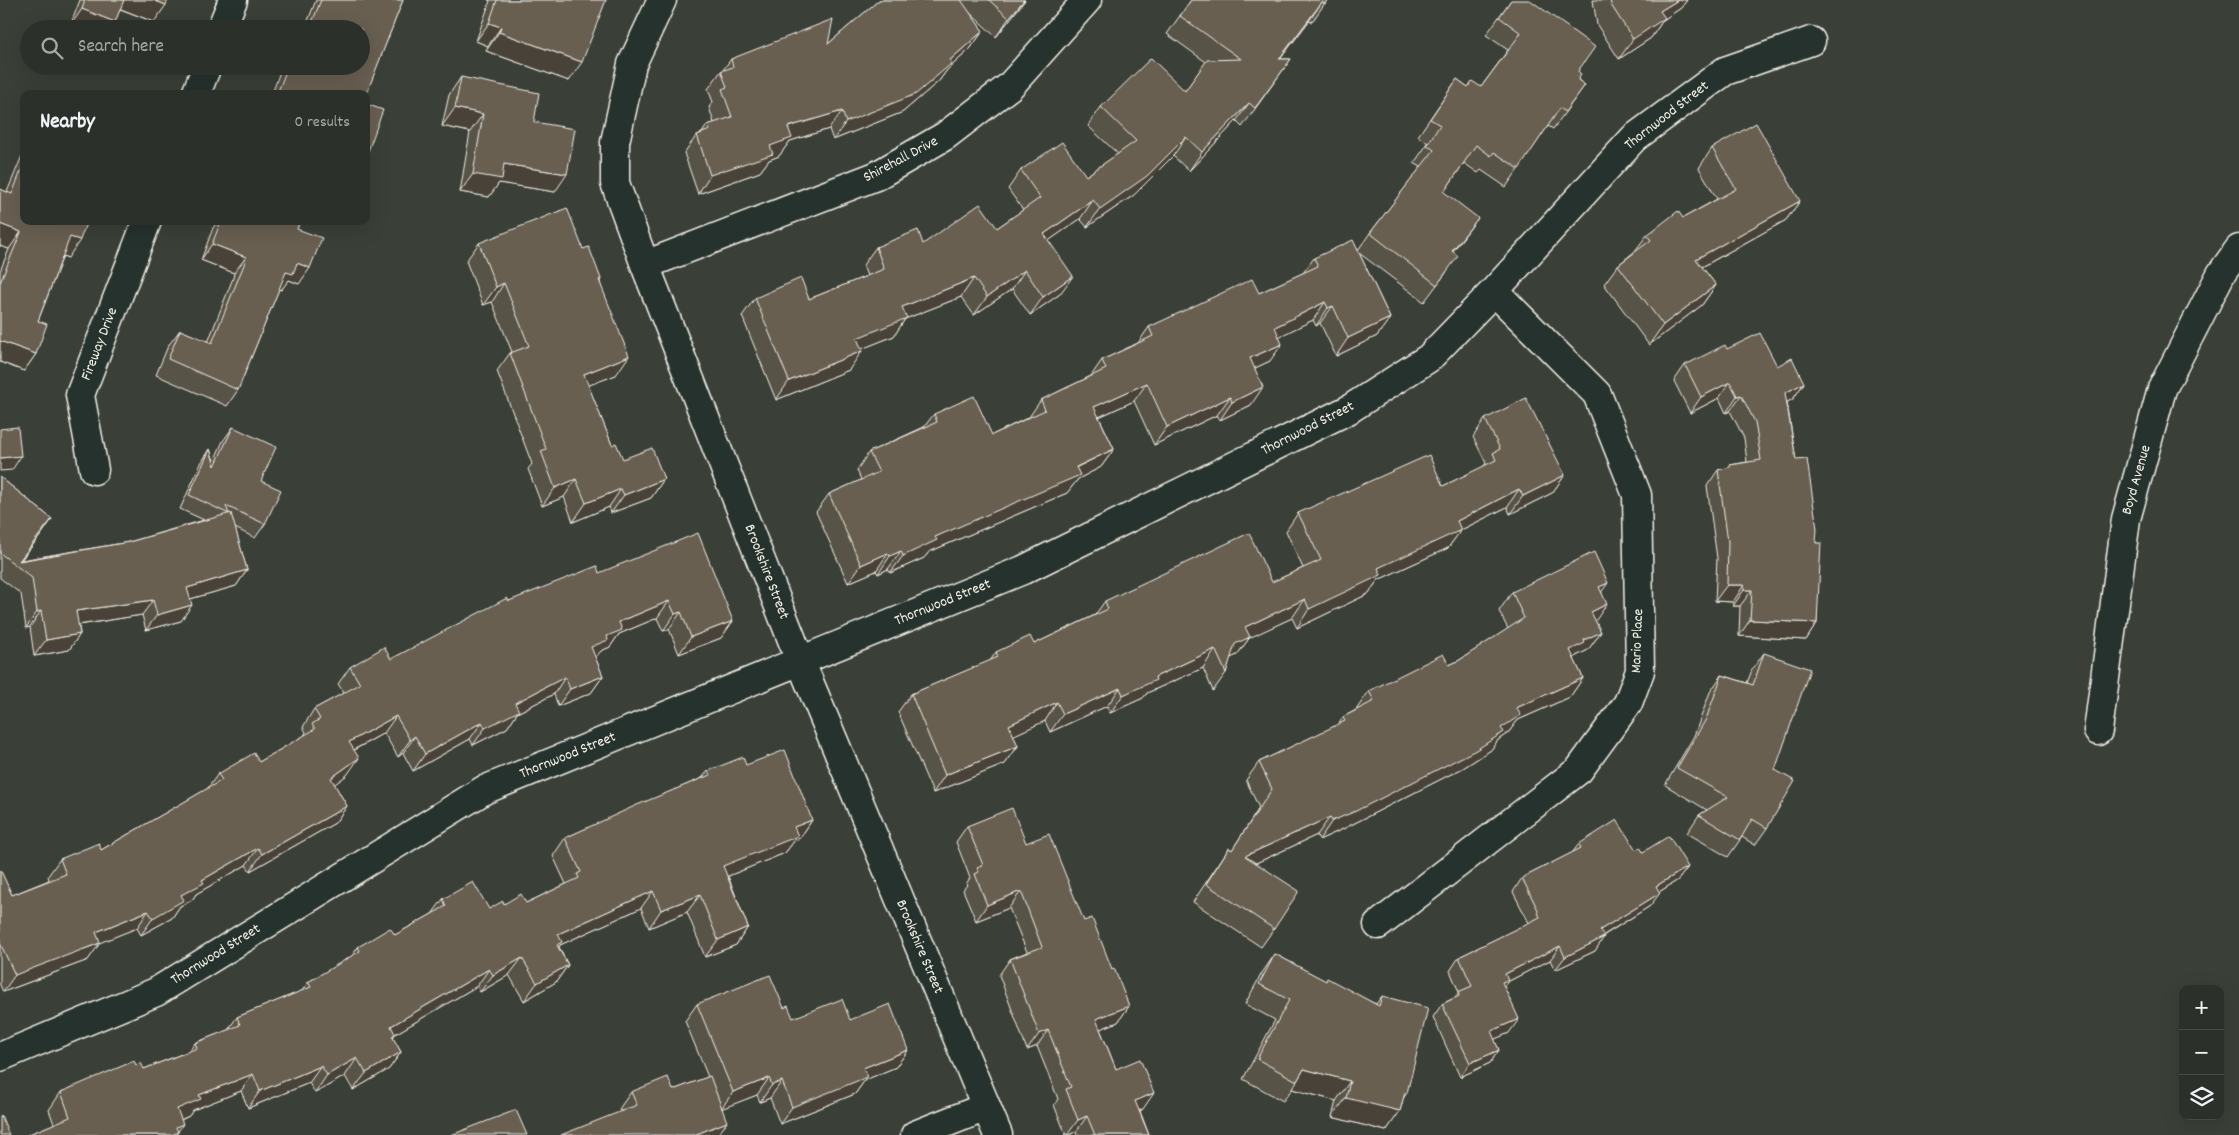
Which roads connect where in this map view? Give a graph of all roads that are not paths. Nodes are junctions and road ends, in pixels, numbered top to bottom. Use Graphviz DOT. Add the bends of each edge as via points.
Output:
graph roads {
  1 [pos="232,0"];
  2 [pos="662,0"];
  3 [pos="1087,0"];
  4 [pos="224,20"];
  5 [pos="1811,41"];
  6 [pos="203,75"];
  7 [pos="198,90"];
  8 [pos="145,225"];
  9 [pos="2239,248"];
  10 [pos="645,265"];
  11 [pos="1494,291"];
  12 [pos="94,470"];
  13 [pos="800,660"];
  14 [pos="2098,731"];
  15 [pos="1378,925"];
  16 [pos="0,1057"];
  17 [pos="986,1107"];
  18 [pos="915,1135"];
  19 [pos="998,1135"];
  1 -- 4 [label="street"];
  2 -- 10 [label="street, Brookshire Street" via="632,64 615,142 615,183"];
  3 -- 10 [label="street, Shirehall Drive" via="1010,86 946,136 876,176"];
  5 -- 11 [label="street, Thornwood Street" via="1725,70 1634,138"];
  6 -- 7 [label="street"];
  8 -- 12 [label="street, Fireway Drive" via="80,395"];
  9 -- 14 [label="street, Boyd Avenue" via="2221,274 2162,388 2126,518"];
  10 -- 13 [label="street, Brookshire Street"];
  11 -- 13 [label="street, Thornwood Street" via="1429,358 1348,410 1023,570"];
  11 -- 15 [label="street, Mario Place" via="1596,394 1637,495 1640,671 1628,702 1579,770"];
  13 -- 16 [label="street, Thornwood Street" via="484,790 156,992"];
  13 -- 17 [label="street, Brookshire Street"];
  17 -- 18 [label="street"];
  17 -- 19 [label="street, Brookshire Street"];
}
